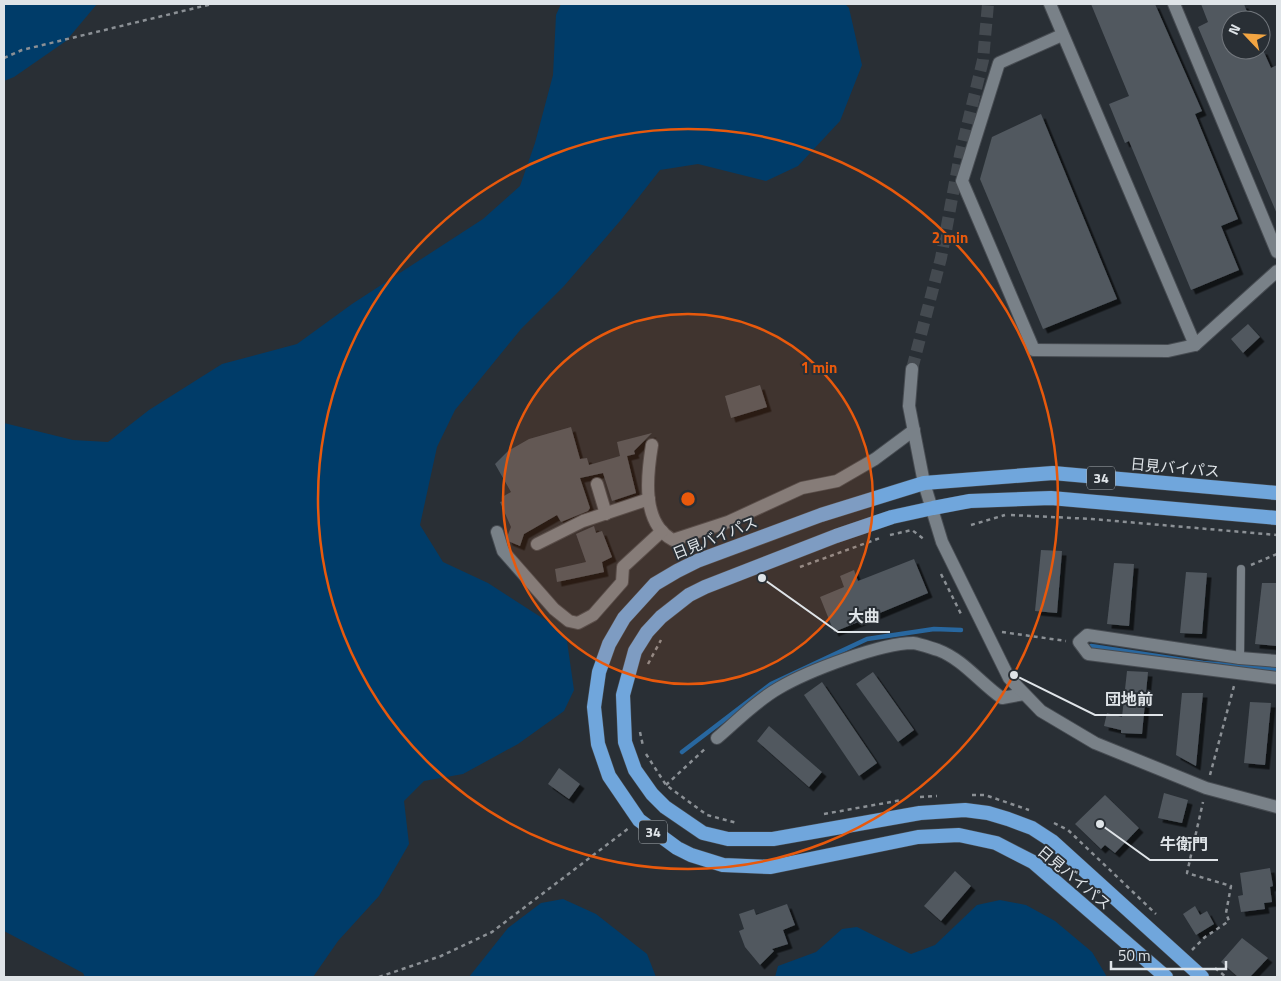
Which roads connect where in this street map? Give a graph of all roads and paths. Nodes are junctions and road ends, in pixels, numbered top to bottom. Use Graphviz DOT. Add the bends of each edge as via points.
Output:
graph roads {
  1 [pos="212,4"];
  2 [pos="1050,4"];
  3 [pos="1174,4"];
  4 [pos="1062,35"];
  5 [pos="4,58"];
  6 [pos="1277,252"];
  7 [pos="1277,271"];
  8 [pos="1196,345"];
  9 [pos="912,370"];
  10 [pos="914,430"];
  11 [pos="652,445"];
  12 [pos="924,483"];
  13 [pos="597,484"];
  14 [pos="1277,493"];
  15 [pos="649,499"];
  16 [pos="933,508"];
  17 [pos="606,514"];
  18 [pos="1277,518"];
  19 [pos="971,525"];
  20 [pos="662,531"];
  21 [pos="497,532"];
  22 [pos="1277,535"];
  23 [pos="537,544"];
  24 [pos="928,546"];
  25 [pos="1277,554"];
  26 [pos="798,568"];
  27 [pos="1241,570"];
  28 [pos="940,573"];
  29 [pos="964,620"];
  30 [pos="983,630"];
  31 [pos="663,636"];
  32 [pos="1079,642"];
  33 [pos="1240,659"];
  34 [pos="1277,661"];
  35 [pos="646,666"];
  36 [pos="1237,674"];
  37 [pos="1277,678"];
  38 [pos="1024,694"];
  39 [pos="639,728"];
  40 [pos="717,738"];
  41 [pos="666,785"];
  42 [pos="1206,788"];
  43 [pos="966,795"];
  44 [pos="946,796"];
  45 [pos="917,798"];
  46 [pos="908,799"];
  47 [pos="1277,807"];
  48 [pos="1037,814"];
  49 [pos="814,816"];
  50 [pos="640,820"];
  51 [pos="1052,822"];
  52 [pos="746,826"];
  53 [pos="1160,918"];
  54 [pos="1185,944"];
  55 [pos="1192,950"];
  56 [pos="1199,956"];
  57 [pos="1212,966"];
  58 [pos="380,977"];
  59 [pos="1166,977"];
  60 [pos="1202,977"];
  61 [pos="1226,977"];
  1 -- 5 [label="path" via="22,50"];
  2 -- 4 [label="street"];
  3 -- 6 [label="street"];
  4 -- 8 [label="street"];
  4 -- 8 [label="street" via="998,63 962,181 1034,350 1168,351"];
  7 -- 8 [label="street"];
  9 -- 10 [label="street" via="909,406"];
  10 -- 12 [label="street"];
  10 -- 20 [label="street" via="837,481 802,488 728,522 673,540"];
  11 -- 15 [label="street" via="648,469"];
  12 -- 14 [label="highway, 日見バイパス / 34" via="1053,473"];
  12 -- 16 [label="street"];
  12 -- 50 [label="highway, 日見バイパス / 34" via="821,515 697,561 655,584 638,600 608,644 599,672 594,707 598,744 609,776"];
  13 -- 17 [label="street"];
  15 -- 17 [label="street"];
  15 -- 20 [label="street" via="654,520"];
  16 -- 18 [label="highway, 日見バイパス / 34" via="970,501 1051,498"];
  16 -- 30 [label="street" via="942,542"];
  16 -- 60 [label="highway, 日見バイパス / 34" via="892,517 836,536 705,587 661,617 635,651 623,695 626,742 635,770 665,807 702,832 728,840 773,839 920,813 964,810 1008,819 1032,828 1052,841"];
  17 -- 23 [label="street" via="583,521"];
  19 -- 22 [label="path" via="1006,515"];
  20 -- 21 [label="street" via="623,567 622,582 593,615 578,623 569,621 554,609 503,551"];
  24 -- 26 [label="path" via="924,537 912,530 889,535"];
  25 -- 27 [label="path"];
  27 -- 33 [label="lane"];
  28 -- 29 [label="path"];
  30 -- 32 [label="path"];
  30 -- 38 [label="street" via="1009,678"];
  31 -- 35 [label="path"];
  32 -- 33 [label="street" via="1087,635"];
  32 -- 36 [label="street" via="1088,654"];
  33 -- 34 [label="street"];
  33 -- 36 [label="street"];
  36 -- 37 [label="street"];
  36 -- 42 [label="path"];
  38 -- 40 [label="street" via="1002,698 965,665 940,651 914,643 879,647 780,687"];
  38 -- 42 [label="street" via="1040,711 1095,743"];
  39 -- 41 [label="path" via="644,752"];
  40 -- 41 [label="path"];
  41 -- 52 [label="path" via="707,815"];
  42 -- 47 [label="street"];
  42 -- 55 [label="path" via="1187,873 1231,886 1226,913 1229,921"];
  43 -- 48 [label="path" via="985,795"];
  44 -- 45 [label="path"];
  46 -- 49 [label="path"];
  50 -- 58 [label="path" via="492,932 441,956"];
  50 -- 59 [label="highway, 日見バイパス / 34" via="677,848 723,865 771,866 918,837 959,836 996,844 1033,862"];
  51 -- 53 [label="path" via="1068,830"];
  54 -- 55 [label="path"];
  55 -- 56 [label="path"];
  57 -- 61 [label="path"];
}
